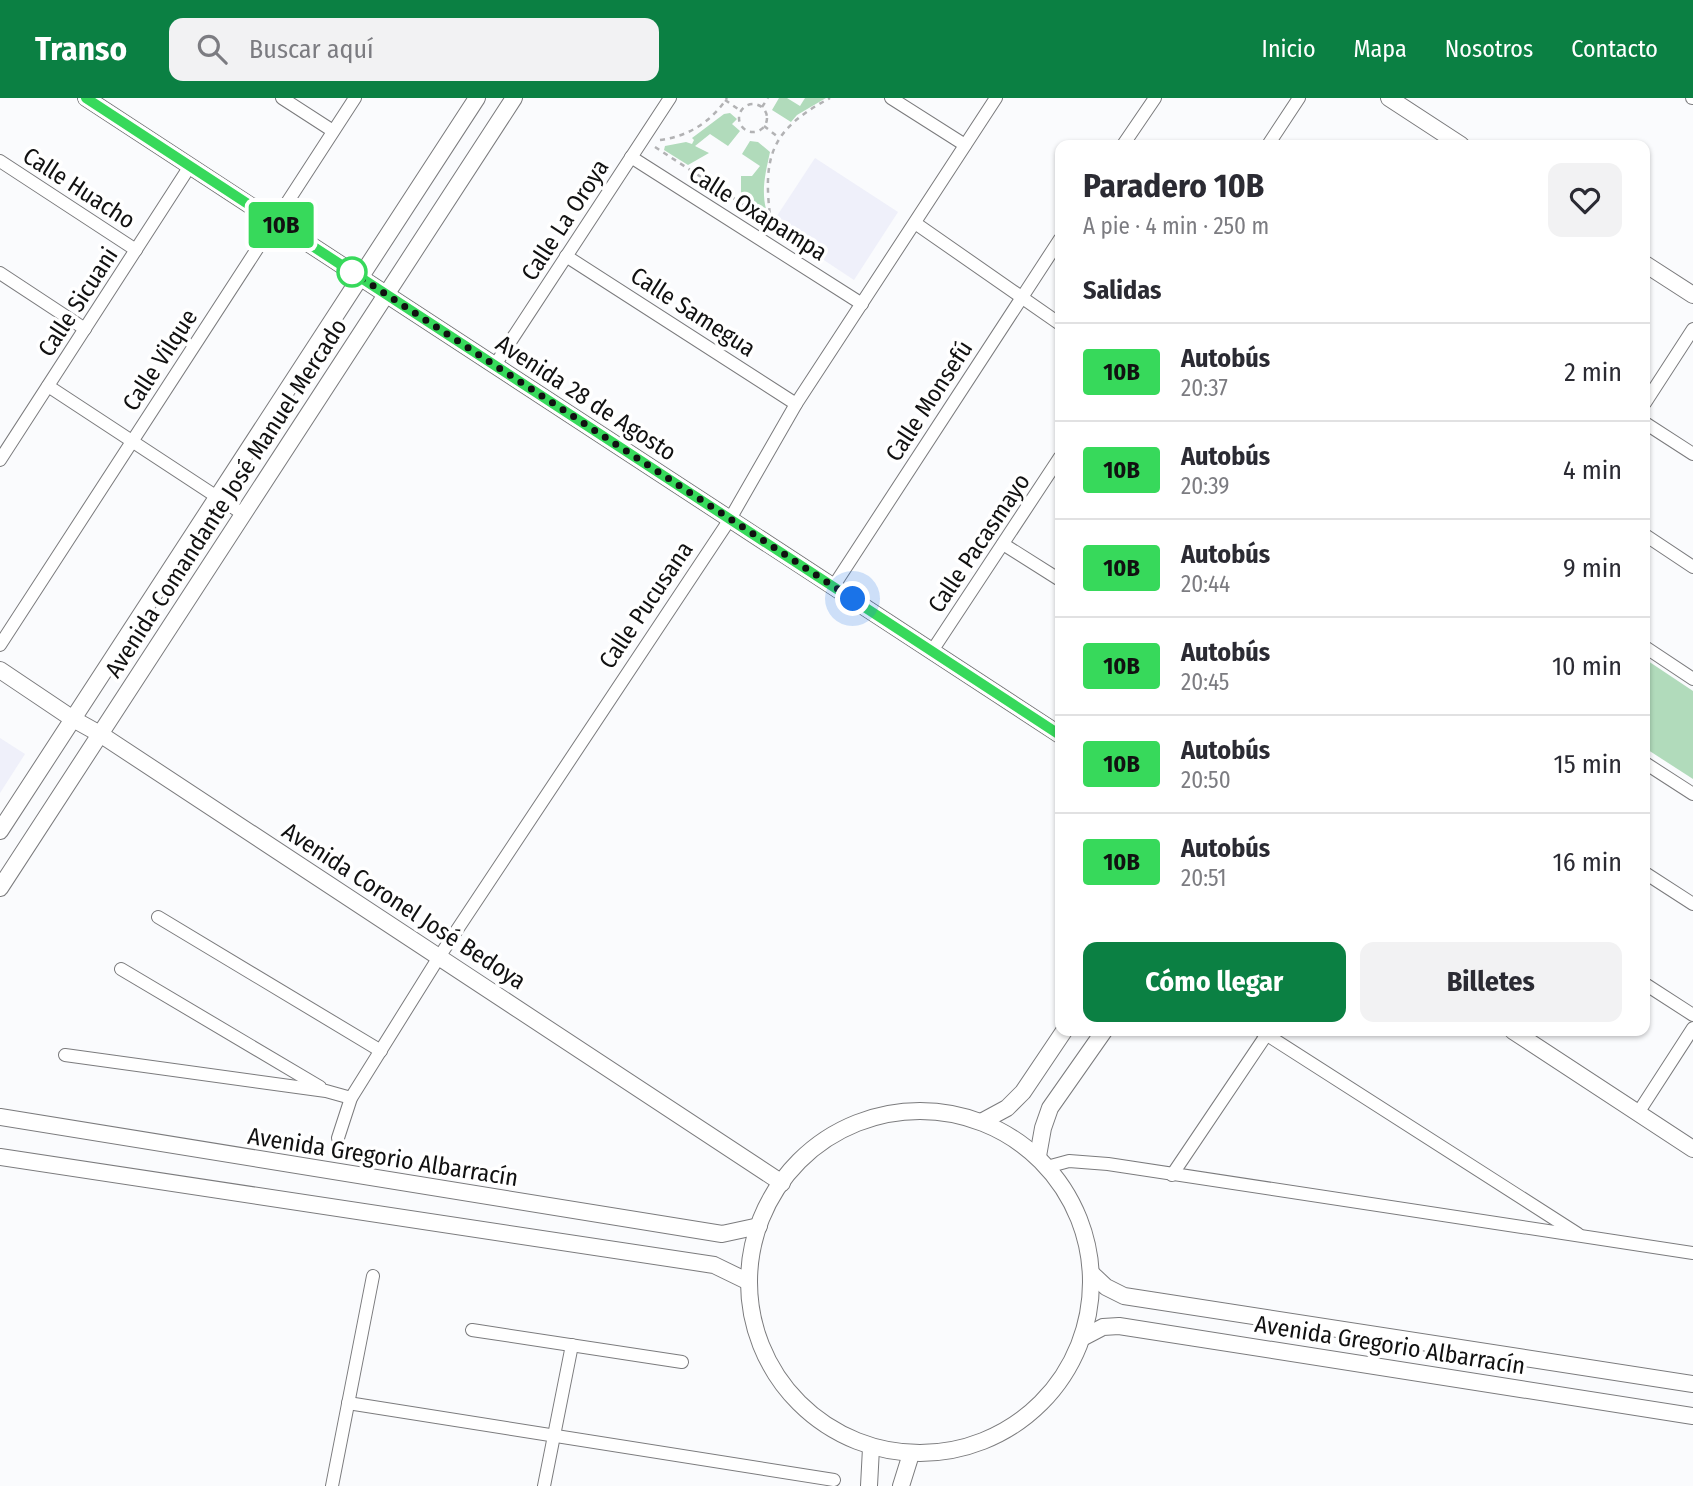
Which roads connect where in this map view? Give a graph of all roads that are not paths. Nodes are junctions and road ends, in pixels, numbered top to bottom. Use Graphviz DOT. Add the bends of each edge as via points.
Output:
graph roads {
  1 [pos="86,98"];
  2 [pos="282,98"];
  3 [pos="355,98"];
  4 [pos="477,98"];
  5 [pos="514,98"];
  6 [pos="670,98"];
  7 [pos="891,98"];
  8 [pos="996,98"];
  9 [pos="1155,98"];
  10 [pos="1300,98"];
  11 [pos="1389,98"];
  12 [pos="333,131"];
  13 [pos="1126,140"];
  14 [pos="1271,140"];
  15 [pos="1453,140"];
  16 [pos="965,145"];
  17 [pos="631,157"];
  18 [pos="0,161"];
  19 [pos="190,166"];
  20 [pos="275,221"];
  21 [pos="915,222"];
  22 [pos="1055,247"];
  23 [pos="136,250"];
  24 [pos="566,257"];
  25 [pos="1650,267"];
  26 [pos="0,273"];
  27 [pos="359,277"];
  28 [pos="386,294"];
  29 [pos="1693,295"];
  30 [pos="1021,298"];
  31 [pos="862,304"];
  32 [pos="1055,321"];
  33 [pos="1693,328"];
  34 [pos="85,329"];
  35 [pos="495,365"];
  36 [pos="48,386"];
  37 [pos="1650,395"];
  38 [pos="796,404"];
  39 [pos="1650,426"];
  40 [pos="132,441"];
  41 [pos="4,446"];
  42 [pos="1693,454"];
  43 [pos="0,460"];
  44 [pos="1055,465"];
  45 [pos="217,497"];
  46 [pos="243,514"];
  47 [pos="730,519"];
  48 [pos="1650,538"];
  49 [pos="1003,544"];
  50 [pos="1693,567"];
  51 [pos="1055,577"];
  52 [pos="833,587"];
  53 [pos="0,645"];
  54 [pos="1650,650"];
  55 [pos="932,651"];
  56 [pos="0,670"];
  57 [pos="1693,679"];
  58 [pos="73,719"];
  59 [pos="1055,732"];
  60 [pos="100,734"];
  61 [pos="1650,766"];
  62 [pos="1693,794"];
  63 [pos="0,831"];
  64 [pos="1650,876"];
  65 [pos="0,888"];
  66 [pos="1693,904"];
  67 [pos="158,918"];
  68 [pos="439,957"];
  69 [pos="121,969"];
  70 [pos="1650,987"];
  71 [pos="1693,1015"];
  72 [pos="1693,1028"];
  73 [pos="1061,1036"];
  74 [pos="1100,1036"];
  75 [pos="1262,1036"];
  76 [pos="1271,1036"];
  77 [pos="1521,1036"];
  78 [pos="381,1051"];
  79 [pos="65,1055"];
  80 [pos="327,1091"];
  81 [pos="351,1098"];
  82 [pos="1638,1113"];
  83 [pos="0,1117"];
  84 [pos="983,1121"];
  85 [pos="338,1138"];
  86 [pos="1693,1149"];
  87 [pos="0,1157"];
  88 [pos="1042,1161"];
  89 [pos="1172,1175"];
  90 [pos="782,1183"];
  91 [pos="758,1226"];
  92 [pos="1581,1236"];
  93 [pos="1693,1253"];
  94 [pos="1091,1273"];
  95 [pos="373,1276"];
  96 [pos="749,1282"];
  97 [pos="472,1330"];
  98 [pos="1082,1338"];
  99 [pos="572,1345"];
  100 [pos="682,1362"];
  101 [pos="1693,1384"];
  102 [pos="348,1404"];
  103 [pos="1693,1416"];
  104 [pos="554,1436"];
  105 [pos="871,1448"];
  106 [pos="911,1454"];
  107 [pos="834,1480"];
  108 [pos="332,1486"];
  109 [pos="544,1486"];
  110 [pos="869,1486"];
  111 [pos="901,1486"];
  1 -- 19 [label="street, Avenida 28 de Agosto"];
  2 -- 12 [label="street"];
  3 -- 12 [label="street, Calle Vilque"];
  4 -- 27 [label="street, Avenida Comandante José Manuel Mercado"];
  5 -- 28 [label="street, Avenida Comandante José Manuel Mercado"];
  6 -- 17 [label="street, Calle La Oroya"];
  7 -- 16 [label="street"];
  8 -- 16 [label="street, Calle Pucusana"];
  9 -- 13 [label="street"];
  10 -- 14 [label="street"];
  11 -- 15 [label="street"];
  12 -- 20 [label="street, Calle Vilque"];
  16 -- 21 [label="street, Calle Pucusana"];
  17 -- 24 [label="street, Calle La Oroya"];
  17 -- 31 [label="street, Calle Oxapampa"];
  18 -- 23 [label="street, Calle Huacho"];
  19 -- 20 [label="street, Avenida 28 de Agosto"];
  19 -- 23 [label="street, Calle Sicuani"];
  20 -- 27 [label="street, Avenida 28 de Agosto"];
  20 -- 40 [label="street, Calle Vilque"];
  21 -- 30 [label="street"];
  21 -- 31 [label="street, Calle Pucusana"];
  22 -- 30 [label="street, Calle Monsefú"];
  23 -- 34 [label="street, Calle Sicuani"];
  24 -- 35 [label="street, Calle La Oroya"];
  24 -- 38 [label="street, Calle Samegua"];
  25 -- 29 [label="street"];
  26 -- 34 [label="street"];
  27 -- 28 [label="street, Avenida 28 de Agosto"];
  27 -- 45 [label="street, Avenida Comandante José Manuel Mercado"];
  28 -- 35 [label="street, Avenida 28 de Agosto"];
  28 -- 46 [label="street, Avenida Comandante José Manuel Mercado"];
  30 -- 32 [label="street"];
  30 -- 52 [label="street, Calle Monsefú"];
  31 -- 38 [label="street, Calle Pucusana"];
  33 -- 37 [label="street"];
  34 -- 36 [label="street, Calle Sicuani"];
  35 -- 47 [label="street, Avenida 28 de Agosto"];
  36 -- 40 [label="street"];
  36 -- 41 [label="street, Calle Sicuani"];
  38 -- 47 [label="street, Calle Pucusana"];
  39 -- 42 [label="street"];
  40 -- 45 [label="street"];
  40 -- 53 [label="street, Calle Vilque"];
  41 -- 43 [label="street, Calle Sicuani"];
  44 -- 49 [label="street, Calle Pacasmayo"];
  45 -- 46 [label="street"];
  45 -- 58 [label="street, Avenida Comandante José Manuel Mercado"];
  46 -- 60 [label="street, Avenida Comandante José Manuel Mercado"];
  47 -- 52 [label="street, Avenida 28 de Agosto"];
  47 -- 68 [label="street, Calle Pucusana"];
  48 -- 50 [label="street"];
  49 -- 51 [label="street"];
  49 -- 55 [label="street, Calle Pacasmayo"];
  52 -- 55 [label="street, Avenida 28 de Agosto"];
  54 -- 57 [label="street"];
  55 -- 59 [label="street, Avenida 28 de Agosto"];
  56 -- 58 [label="street, Avenida Coronel José Bedoya"];
  58 -- 60 [label="street, Avenida Coronel José Bedoya"];
  58 -- 63 [label="street, Avenida Comandante José Manuel Mercado"];
  60 -- 65 [label="street, Avenida Comandante José Manuel Mercado"];
  60 -- 68 [label="street, Avenida Coronel José Bedoya"];
  61 -- 62 [label="street"];
  64 -- 66 [label="street"];
  67 -- 78 [label="street"];
  68 -- 78 [label="street, Calle Pucusana"];
  68 -- 90 [label="street, Avenida Coronel José Bedoya"];
  69 -- 80 [label="street"];
  70 -- 71 [label="street"];
  72 -- 82 [label="street"];
  73 -- 84 [label="street" via="1023,1092 1007,1108"];
  74 -- 88 [label="street" via="1050,1108 1043,1128"];
  75 -- 89 [label="street"];
  76 -- 92 [label="street"];
  77 -- 82 [label="street"];
  78 -- 81 [label="street, Calle Pucusana"];
  79 -- 80 [label="street"];
  80 -- 81 [label="street"];
  81 -- 85 [label="street, Calle Pucusana"];
  82 -- 86 [label="street"];
  83 -- 91 [label="street, Avenida Gregorio Albarracín" via="722,1234"];
  84 -- 88 [label="street" via="1012,1136"];
  84 -- 90 [label="street" via="950,1112 881,1114 849,1125 819,1143"];
  87 -- 96 [label="street" via="715,1265"];
  88 -- 89 [label="street" via="1108,1164"];
  88 -- 94 [label="street" via="1076,1209"];
  89 -- 92 [label="street"];
  90 -- 91 [label="street"];
  91 -- 96 [label="street"];
  92 -- 93 [label="street"];
  94 -- 98 [label="street" via="1090,1306"];
  94 -- 101 [label="street, Avenida Gregorio Albarracín" via="1124,1296"];
  95 -- 102 [label="street"];
  96 -- 105 [label="street" via="753,1318 764,1352 782,1383 834,1431"];
  97 -- 99 [label="street"];
  98 -- 103 [label="street, Avenida Gregorio Albarracín" via="1102,1327 1119,1326"];
  98 -- 106 [label="street" via="1049,1394 1026,1416 969,1446"];
  99 -- 100 [label="street"];
  99 -- 104 [label="street"];
  102 -- 104 [label="street"];
  102 -- 108 [label="street"];
  104 -- 107 [label="street"];
  104 -- 109 [label="street"];
  105 -- 106 [label="street"];
  105 -- 110 [label="street"];
  106 -- 111 [label="street"];
}
